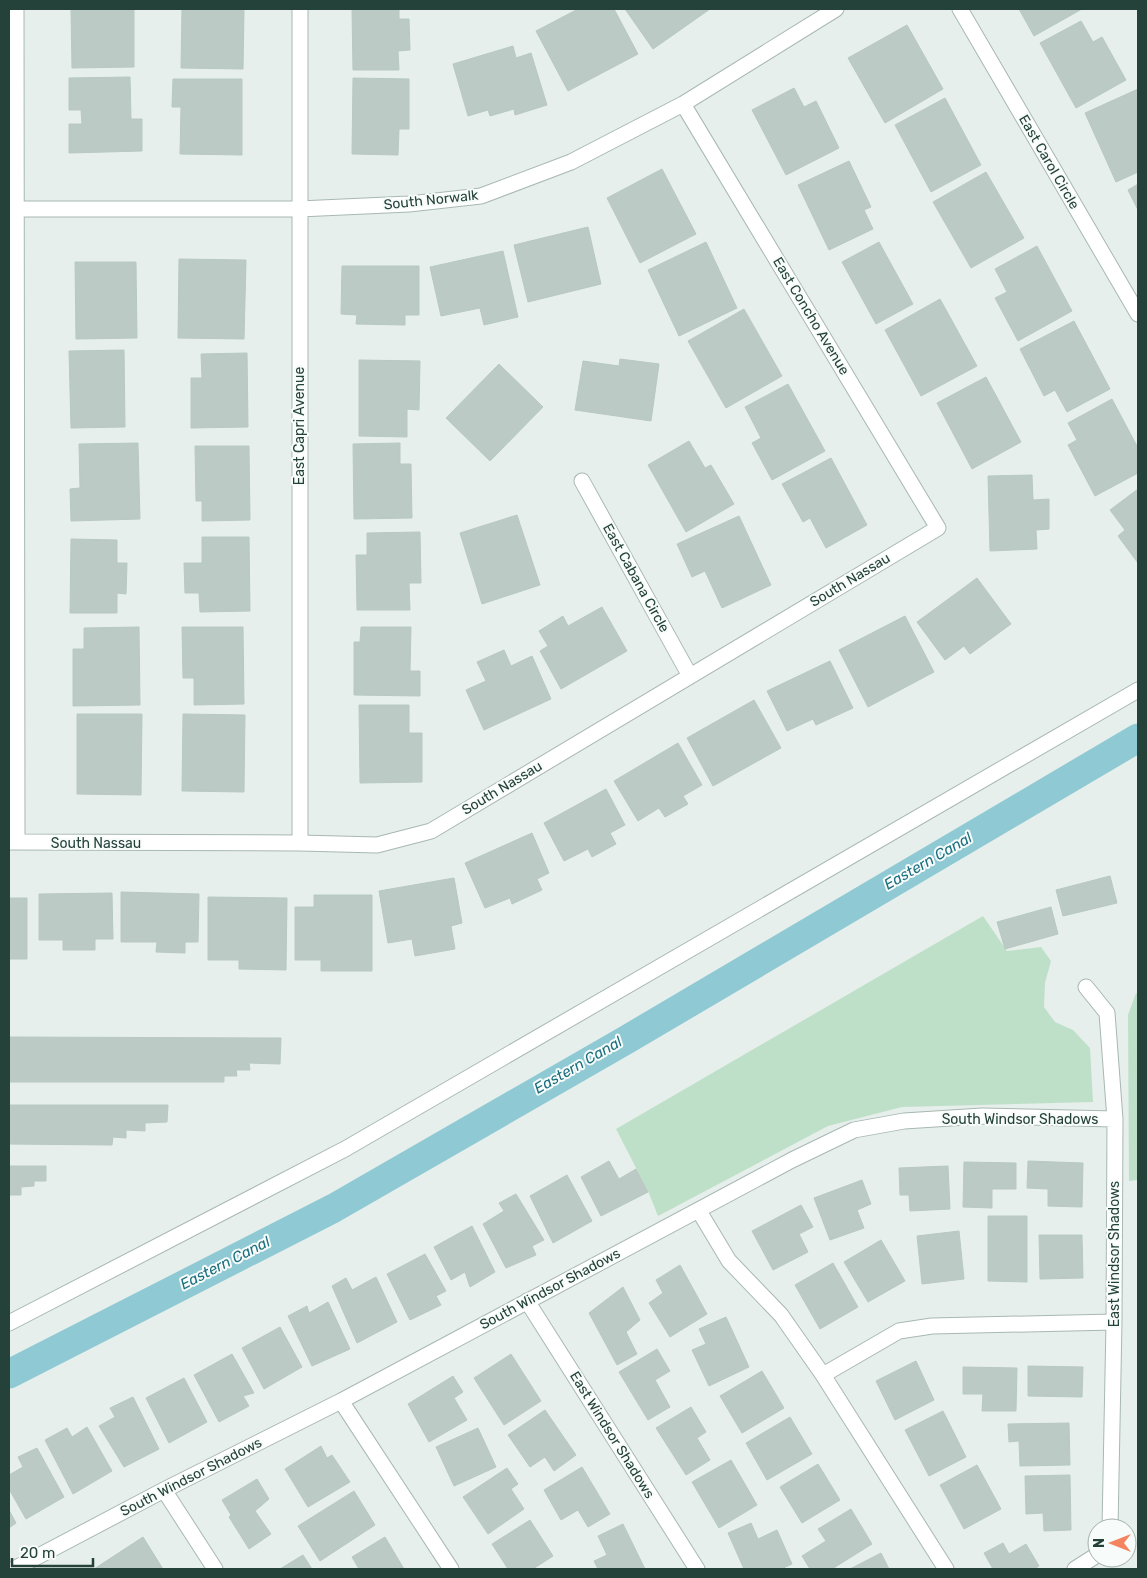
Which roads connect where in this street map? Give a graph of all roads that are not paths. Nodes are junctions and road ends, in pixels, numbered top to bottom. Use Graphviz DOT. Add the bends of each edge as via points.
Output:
graph roads {
  1 [pos="16,9"];
  2 [pos="300,9"];
  3 [pos="836,9"];
  4 [pos="960,9"];
  5 [pos="684,104"];
  6 [pos="12,209"];
  7 [pos="299,209"];
  8 [pos="1138,314"];
  9 [pos="582,481"];
  10 [pos="938,528"];
  11 [pos="690,676"];
  12 [pos="1138,690"];
  13 [pos="13,842"];
  14 [pos="300,843"];
  15 [pos="1086,987"];
  16 [pos="1115,1119"];
  17 [pos="699,1211"];
  18 [pos="527,1301"];
  19 [pos="1114,1322"];
  20 [pos="9,1323"];
  21 [pos="823,1375"];
  22 [pos="342,1401"];
  23 [pos="164,1490"];
  24 [pos="1110,1518"];
  25 [pos="1087,1562"];
  26 [pos="14,1569"];
  27 [pos="215,1569"];
  28 [pos="451,1569"];
  29 [pos="697,1569"];
  30 [pos="946,1569"];
  31 [pos="1076,1569"];
  1 -- 6 [label="street"];
  2 -- 7 [label="street, East Capri Avenue"];
  3 -- 5 [label="street, South Norwalk"];
  4 -- 8 [label="street, East Carol Circle"];
  5 -- 7 [label="street, South Norwalk" via="571,162 481,196 409,204"];
  5 -- 10 [label="street, East Concho Avenue"];
  6 -- 7 [label="street, South Norwalk"];
  6 -- 13 [label="street"];
  7 -- 14 [label="street, East Capri Avenue"];
  9 -- 11 [label="street, East Cabana Circle"];
  10 -- 11 [label="street, South Nassau"];
  11 -- 14 [label="street, South Nassau" via="431,831 377,845"];
  12 -- 20 [label="street" via="345,1149"];
  13 -- 14 [label="street, South Nassau"];
  15 -- 16 [label="street, East Windsor Shadows" via="1107,1013"];
  16 -- 17 [label="street, South Windsor Shadows" via="982,1116 904,1121 854,1130"];
  16 -- 19 [label="street, East Windsor Shadows"];
  17 -- 18 [label="street, South Windsor Shadows"];
  17 -- 21 [label="street" via="729,1261 781,1315"];
  18 -- 22 [label="street, South Windsor Shadows"];
  18 -- 29 [label="street, East Windsor Shadows"];
  19 -- 21 [label="street" via="932,1326 900,1331"];
  19 -- 24 [label="street, East Windsor Shadows"];
  21 -- 30 [label="street"];
  22 -- 23 [label="street, South Windsor Shadows"];
  22 -- 28 [label="street"];
  23 -- 26 [label="street, South Windsor Shadows"];
  23 -- 27 [label="street"];
  25 -- 31 [label="street"];
}
